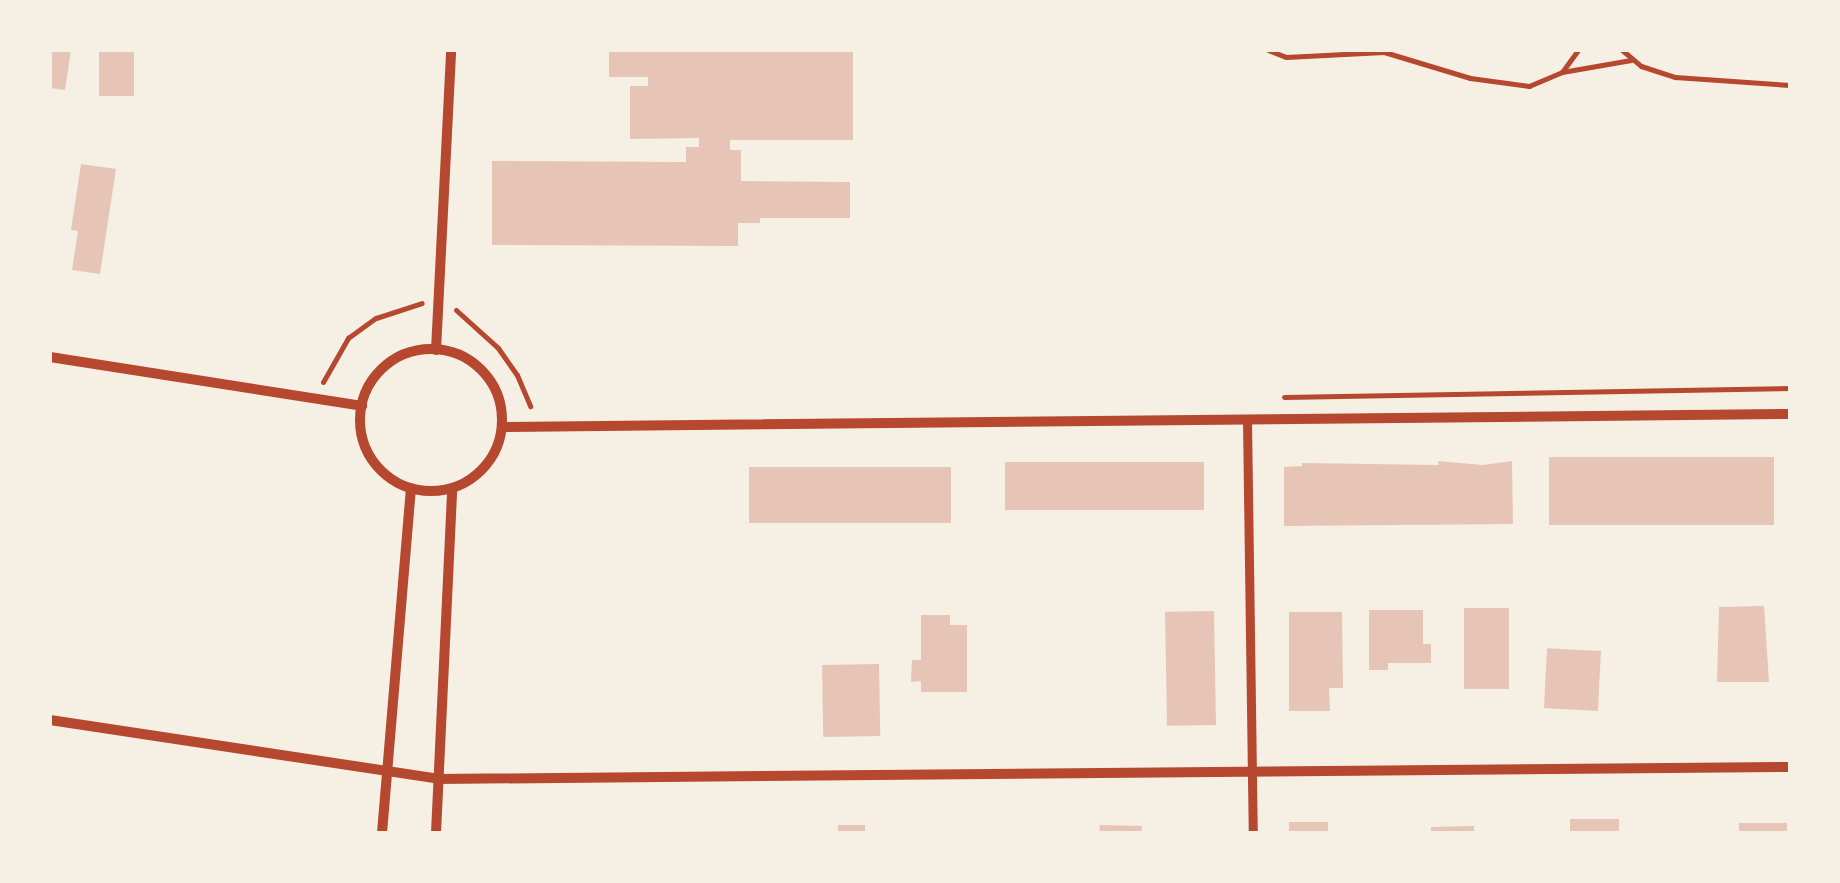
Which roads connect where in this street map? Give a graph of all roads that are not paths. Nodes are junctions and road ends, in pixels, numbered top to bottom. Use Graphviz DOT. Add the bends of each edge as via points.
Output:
graph roads {
  1 [pos="451,50"];
  2 [pos="436,350"];
  3 [pos="50,356"];
  4 [pos="362,406"];
  5 [pos="1790,414"];
  6 [pos="1247,420"];
  7 [pos="502,428"];
  8 [pos="411,488"];
  9 [pos="452,488"];
  10 [pos="50,720"];
  11 [pos="1790,767"];
  12 [pos="385,773"];
  13 [pos="1252,773"];
  14 [pos="438,778"];
  15 [pos="382,833"];
  16 [pos="436,833"];
  17 [pos="1253,833"];
  1 -- 2 [label="street"];
  2 -- 4 [label="street" via="388,364"];
  2 -- 7 [label="street" via="463,357 485,374 499,399"];
  3 -- 4 [label="street"];
  4 -- 8 [label="street" via="371,457"];
  5 -- 6 [label="street"];
  6 -- 7 [label="street"];
  6 -- 13 [label="street"];
  7 -- 9 [label="street" via="486,465"];
  8 -- 9 [label="street"];
  8 -- 12 [label="street"];
  9 -- 14 [label="street"];
  10 -- 12 [label="street"];
  11 -- 13 [label="street"];
  12 -- 14 [label="street"];
  12 -- 15 [label="street"];
  13 -- 14 [label="street"];
  13 -- 17 [label="street"];
  14 -- 16 [label="street"];
}
